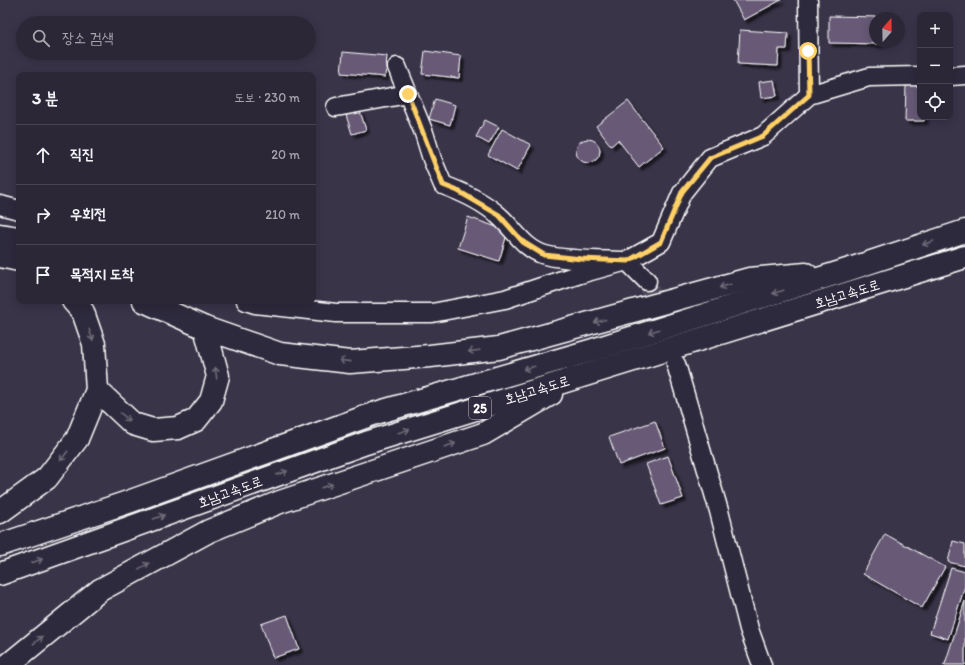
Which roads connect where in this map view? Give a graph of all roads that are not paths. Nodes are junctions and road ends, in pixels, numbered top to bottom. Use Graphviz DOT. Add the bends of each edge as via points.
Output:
graph roads {
  1 [pos="808,0"];
  2 [pos="397,68"];
  3 [pos="917,76"];
  4 [pos="953,76"];
  5 [pos="965,76"];
  6 [pos="408,94"];
  7 [pos="809,95"];
  8 [pos="336,107"];
  9 [pos="0,205"];
  10 [pos="16,209"];
  11 [pos="965,231"];
  12 [pos="0,235"];
  13 [pos="16,238"];
  14 [pos="0,256"];
  15 [pos="965,257"];
  16 [pos="16,259"];
  17 [pos="628,261"];
  18 [pos="847,270"];
  19 [pos="647,281"];
  20 [pos="76,304"];
  21 [pos="151,304"];
  22 [pos="255,304"];
  23 [pos="205,328"];
  24 [pos="676,364"];
  25 [pos="583,376"];
  26 [pos="97,390"];
  27 [pos="0,512"];
  28 [pos="0,545"];
  29 [pos="0,574"];
  30 [pos="8,665"];
  31 [pos="762,665"];
  1 -- 7 [label="street"];
  2 -- 6 [label="street"];
  3 -- 7 [label="street" via="869,77"];
  4 -- 5 [label="street"];
  6 -- 8 [label="street"];
  6 -- 17 [label="street" via="443,185 499,215 523,242 544,255"];
  7 -- 17 [label="street" via="763,136 710,158 682,192 661,242"];
  9 -- 10 [label="street"];
  11 -- 18 [label="highway, 호남고속도로 / 25, one-way"];
  12 -- 13 [label="highway"];
  14 -- 16 [label="highway"];
  15 -- 25 [label="highway, 호남고속도로 / 25"];
  17 -- 19 [label="street"];
  17 -- 22 [label="street" via="505,299 432,313 336,313"];
  18 -- 23 [label="highway, one-way" via="749,279 499,348 430,356 350,362 280,354"];
  18 -- 28 [label="highway, 호남고속도로 / 25, one-way" via="593,350 376,413"];
  20 -- 26 [label="highway, one-way" via="83,312 94,344"];
  21 -- 23 [label="highway"];
  26 -- 23 [label="highway, one-way" via="133,424 153,430 178,428 196,420 211,401 218,376"];
  24 -- 31 [label="street" via="719,511 749,629"];
  29 -- 25 [label="highway, 호남고속도로 / 25, one-way" via="366,443"];
  30 -- 25 [label="highway, one-way" via="100,590 209,531 280,502 483,434"];
  26 -- 27 [label="highway, one-way" via="77,439 47,478"];
}
